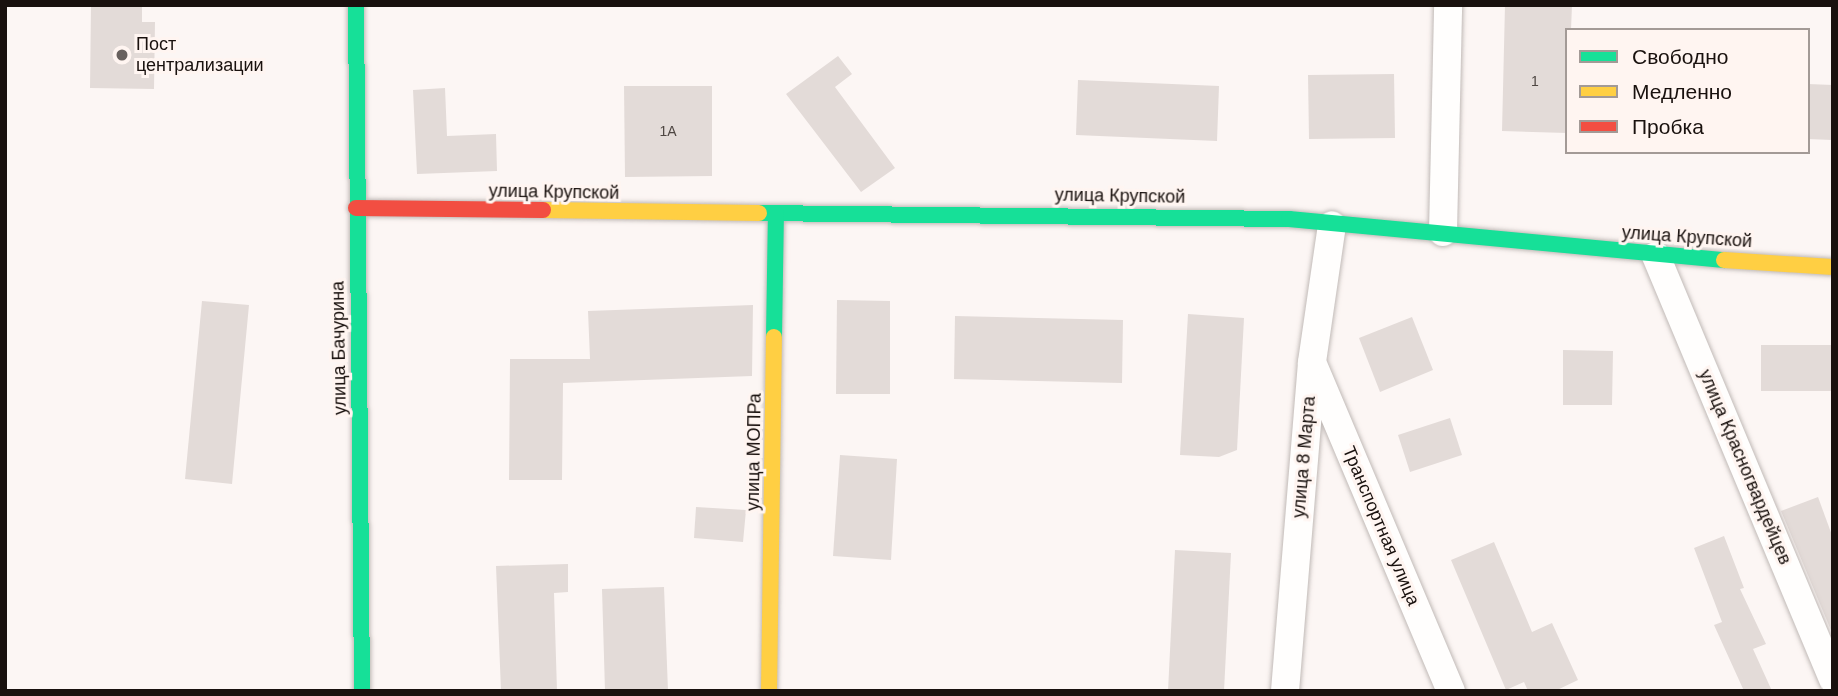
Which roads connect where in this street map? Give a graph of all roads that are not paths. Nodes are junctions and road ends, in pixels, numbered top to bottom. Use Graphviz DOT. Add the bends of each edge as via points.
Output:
graph roads {
  1 [pos="356,5"];
  2 [pos="1448,5"];
  3 [pos="356,208"];
  4 [pos="776,214"];
  5 [pos="1332,225"];
  6 [pos="1443,232"];
  7 [pos="1656,256"];
  8 [pos="1833,267"];
  9 [pos="1312,362"];
  10 [pos="1833,679"];
  11 [pos="362,691"];
  12 [pos="769,691"];
  13 [pos="1285,691"];
  14 [pos="1451,691"];
  1 -- 3 [label="street, улица Бачурина"];
  2 -- 6 [label="street"];
  3 -- 4 [label="street, улица Крупской"];
  3 -- 11 [label="street, улица Бачурина"];
  4 -- 5 [label="street, улица Крупской" via="1199,216"];
  4 -- 12 [label="street, улица МОПРа"];
  5 -- 6 [label="street, улица Крупской"];
  5 -- 9 [label="street, улица 8 Марта"];
  6 -- 7 [label="street, улица Крупской"];
  7 -- 8 [label="street, улица Крупской"];
  7 -- 10 [label="street, улица Красногвардейцев"];
  9 -- 13 [label="street, улица 8 Марта"];
  9 -- 14 [label="street, Транспортная улица"];
}
